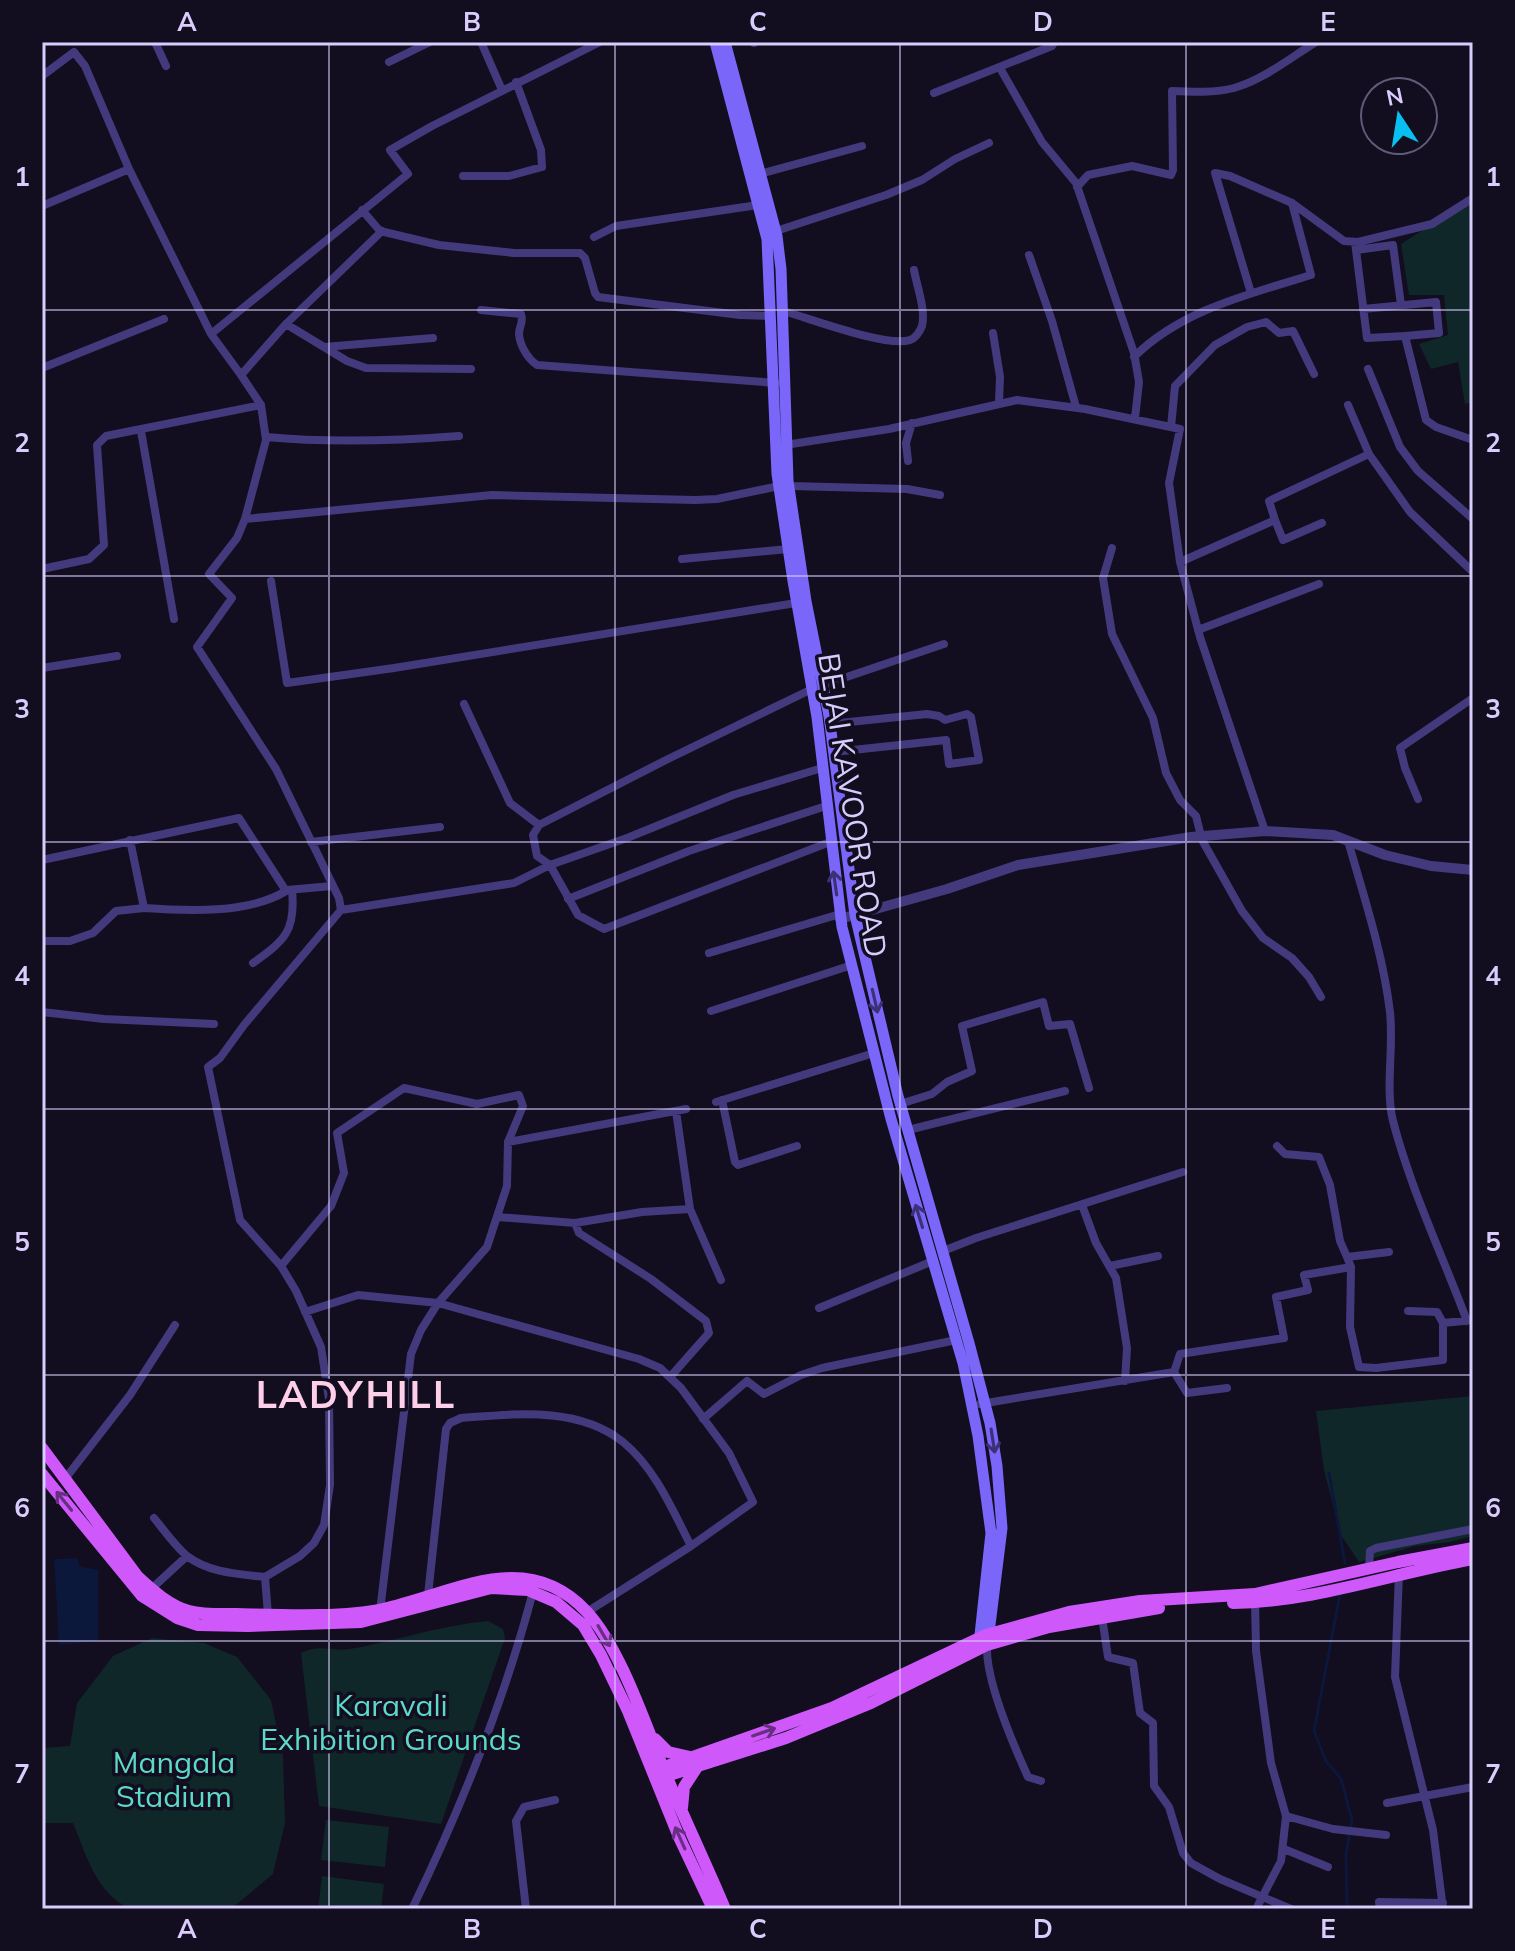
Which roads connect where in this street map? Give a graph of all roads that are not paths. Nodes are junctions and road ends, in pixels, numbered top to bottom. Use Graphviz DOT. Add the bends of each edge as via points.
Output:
graph roads {
  1 [pos="155,42"];
  2 [pos="430,42"];
  3 [pos="481,42"];
  4 [pos="600,42"];
  5 [pos="715,42"];
  6 [pos="725,42"];
  7 [pos="1054,42"];
  8 [pos="1316,42"];
  9 [pos="588,44"];
  10 [pos="389,62"];
  11 [pos="166,66"];
  12 [pos="1000,68"];
  13 [pos="42,76"];
  14 [pos="516,82"];
  15 [pos="502,90"];
  16 [pos="934,93"];
  17 [pos="989,143"];
  18 [pos="862,146"];
  19 [pos="129,169"];
  20 [pos="760,174"];
  21 [pos="463,176"];
  22 [pos="1077,187"];
  23 [pos="1473,198"];
  24 [pos="1292,203"];
  25 [pos="758,205"];
  26 [pos="42,206"];
  27 [pos="362,210"];
  28 [pos="382,231"];
  29 [pos="776,231"];
  30 [pos="594,237"];
  31 [pos="1355,246"];
  32 [pos="1029,255"];
  33 [pos="914,270"];
  34 [pos="1251,293"];
  35 [pos="1401,305"];
  36 [pos="1363,309"];
  37 [pos="481,310"];
  38 [pos="777,313"];
  39 [pos="164,319"];
  40 [pos="286,324"];
  41 [pos="993,333"];
  42 [pos="211,334"];
  43 [pos="1405,336"];
  44 [pos="433,338"];
  45 [pos="323,347"];
  46 [pos="1134,357"];
  47 [pos="42,368"];
  48 [pos="471,369"];
  49 [pos="1368,369"];
  50 [pos="1314,374"];
  51 [pos="241,375"];
  52 [pos="779,383"];
  53 [pos="999,402"];
  54 [pos="261,405"];
  55 [pos="1348,405"];
  56 [pos="1076,407"];
  57 [pos="1135,418"];
  58 [pos="912,423"];
  59 [pos="1171,427"];
  60 [pos="141,431"];
  61 [pos="459,436"];
  62 [pos="266,437"];
  63 [pos="1473,440"];
  64 [pos="785,445"];
  65 [pos="1369,454"];
  66 [pos="908,461"];
  67 [pos="784,483"];
  68 [pos="940,495"];
  69 [pos="245,519"];
  70 [pos="1473,519"];
  71 [pos="1275,520"];
  72 [pos="1322,523"];
  73 [pos="1112,548"];
  74 [pos="788,549"];
  75 [pos="682,559"];
  76 [pos="1180,562"];
  77 [pos="42,569"];
  78 [pos="1473,572"];
  79 [pos="271,581"];
  80 [pos="1319,584"];
  81 [pos="796,603"];
  82 [pos="174,619"];
  83 [pos="1198,630"];
  84 [pos="944,644"];
  85 [pos="117,656"];
  86 [pos="42,668"];
  87 [pos="821,686"];
  88 [pos="1473,698"];
  89 [pos="464,704"];
  90 [pos="945,720"];
  91 [pos="830,724"];
  92 [pos="946,740"];
  93 [pos="834,752"];
  94 [pos="822,768"];
  95 [pos="1418,799"];
  96 [pos="826,806"];
  97 [pos="539,825"];
  98 [pos="440,827"];
  99 [pos="1265,831"];
  100 [pos="1201,836"];
  101 [pos="130,840"];
  102 [pos="1348,841"];
  103 [pos="311,842"];
  104 [pos="830,842"];
  105 [pos="42,860"];
  106 [pos="550,865"];
  107 [pos="1473,870"];
  108 [pos="332,886"];
  109 [pos="289,890"];
  110 [pos="568,899"];
  111 [pos="144,908"];
  112 [pos="341,910"];
  113 [pos="855,915"];
  114 [pos="840,916"];
  115 [pos="42,941"];
  116 [pos="709,953"];
  117 [pos="253,963"];
  118 [pos="852,965"];
  119 [pos="1321,997"];
  120 [pos="711,1011"];
  121 [pos="42,1012"];
  122 [pos="214,1024"];
  123 [pos="874,1053"];
  124 [pos="1089,1088"];
  125 [pos="1065,1091"];
  126 [pos="900,1104"];
  127 [pos="908,1130"];
  128 [pos="508,1142"];
  129 [pos="797,1146"];
  130 [pos="1277,1146"];
  131 [pos="1183,1172"];
  132 [pos="1082,1205"];
  133 [pos="690,1209"];
  134 [pos="497,1217"];
  135 [pos="575,1223"];
  136 [pos="943,1251"];
  137 [pos="1389,1252"];
  138 [pos="1158,1256"];
  139 [pos="1347,1257"];
  140 [pos="933,1261"];
  141 [pos="281,1266"];
  142 [pos="1110,1266"];
  143 [pos="1351,1267"];
  144 [pos="721,1280"];
  145 [pos="438,1303"];
  146 [pos="819,1308"];
  147 [pos="1408,1311"];
  148 [pos="305,1312"];
  149 [pos="1470,1320"];
  150 [pos="1443,1323"];
  151 [pos="175,1325"];
  152 [pos="956,1340"];
  153 [pos="1174,1372"];
  154 [pos="671,1376"];
  155 [pos="1125,1381"];
  156 [pos="1227,1388"];
  157 [pos="978,1404"];
  158 [pos="703,1419"];
  159 [pos="42,1448"];
  160 [pos="42,1474"];
  161 [pos="63,1476"];
  162 [pos="154,1518"];
  163 [pos="1473,1529"];
  164 [pos="691,1546"];
  165 [pos="1473,1548"];
  166 [pos="187,1556"];
  167 [pos="1473,1559"];
  168 [pos="1369,1568"];
  169 [pos="1399,1573"];
  170 [pos="265,1577"];
  171 [pos="147,1592"];
  172 [pos="533,1592"];
  173 [pos="428,1595"];
  174 [pos="1255,1599"];
  175 [pos="587,1612"];
  176 [pos="380,1614"];
  177 [pos="268,1615"];
  178 [pos="1102,1617"];
  179 [pos="984,1645"];
  180 [pos="649,1731"];
  181 [pos="694,1760"];
  182 [pos="659,1774"];
  183 [pos="1041,1781"];
  184 [pos="1473,1787"];
  185 [pos="1423,1796"];
  186 [pos="555,1800"];
  187 [pos="1387,1803"];
  188 [pos="682,1812"];
  189 [pos="1286,1816"];
  190 [pos="1386,1835"];
  191 [pos="1284,1849"];
  192 [pos="1328,1867"];
  193 [pos="1260,1897"];
  194 [pos="1443,1906"];
  195 [pos="412,1909"];
  196 [pos="526,1909"];
  197 [pos="713,1909"];
  198 [pos="725,1909"];
  199 [pos="1256,1909"];
  200 [pos="1291,1909"];
  201 [pos="1380,1909"];
  1 -- 11 [label="street"];
  2 -- 10 [label="street"];
  3 -- 15 [label="street"];
  4 -- 9 [label="street"];
  5 -- 25 [label="main road, BEJAI KAVOOR ROAD"];
  6 -- 20 [label="main road, BEJAI KAVOOR ROAD"];
  7 -- 12 [label="street"];
  8 -- 22 [label="street" via="1234,88 1172,91 1171,175 1132,166 1088,175"];
  9 -- 14 [label="street"];
  12 -- 16 [label="street"];
  12 -- 22 [label="street" via="1042,142"];
  13 -- 19 [label="street" via="74,52"];
  14 -- 15 [label="street"];
  14 -- 21 [label="street" via="541,150 542,167 509,176"];
  15 -- 27 [label="street" via="390,150 408,174"];
  17 -- 29 [label="street" via="886,195"];
  18 -- 20 [label="street"];
  19 -- 26 [label="street"];
  19 -- 42 [label="street"];
  20 -- 29 [label="main road, BEJAI KAVOOR ROAD"];
  22 -- 46 [label="street"];
  23 -- 31 [label="street" via="1432,224"];
  24 -- 31 [label="street"];
  24 -- 34 [label="street" via="1311,275"];
  24 -- 34 [label="street" via="1215,173"];
  25 -- 30 [label="street" via="616,226"];
  25 -- 38 [label="main road, BEJAI KAVOOR ROAD"];
  27 -- 28 [label="street"];
  27 -- 42 [label="street"];
  28 -- 38 [label="street" via="439,245 580,253 598,297 740,315"];
  28 -- 40 [label="street"];
  29 -- 38 [label="main road, BEJAI KAVOOR ROAD" via="781,269"];
  31 -- 35 [label="street" via="1393,245"];
  31 -- 36 [label="street"];
  32 -- 56 [label="street"];
  33 -- 38 [label="street" via="923,315 909,341"];
  34 -- 46 [label="street" via="1209,308"];
  35 -- 36 [label="street"];
  35 -- 43 [label="street" via="1436,302 1439,333"];
  36 -- 43 [label="street" via="1367,338"];
  37 -- 52 [label="street" via="521,314 520,338 537,365"];
  38 -- 52 [label="main road, BEJAI KAVOOR ROAD"];
  39 -- 47 [label="street"];
  40 -- 45 [label="street"];
  40 -- 51 [label="street"];
  41 -- 53 [label="street"];
  42 -- 51 [label="street"];
  43 -- 63 [label="street" via="1426,420"];
  44 -- 45 [label="street"];
  45 -- 48 [label="street" via="375,370"];
  46 -- 57 [label="street" via="1139,382"];
  49 -- 70 [label="street" via="1400,447 1418,471"];
  50 -- 59 [label="street" via="1293,331 1279,333 1266,322 1247,327 1215,345 1175,386"];
  51 -- 54 [label="street"];
  52 -- 64 [label="main road, BEJAI KAVOOR ROAD"];
  52 -- 67 [label="main road, BEJAI KAVOOR ROAD"];
  53 -- 56 [label="street" via="1036,400"];
  53 -- 58 [label="street"];
  54 -- 60 [label="street"];
  54 -- 62 [label="street"];
  55 -- 65 [label="street"];
  56 -- 57 [label="street"];
  57 -- 59 [label="street"];
  58 -- 64 [label="street"];
  58 -- 66 [label="street"];
  59 -- 76 [label="street" via="1180,429 1169,483"];
  60 -- 77 [label="street" via="106,436 97,445 104,545 89,559"];
  60 -- 82 [label="street"];
  61 -- 62 [label="street" via="362,442"];
  62 -- 69 [label="street"];
  64 -- 67 [label="main road, BEJAI KAVOOR ROAD"];
  65 -- 71 [label="street" via="1269,501"];
  65 -- 78 [label="street" via="1410,512"];
  67 -- 68 [label="street"];
  67 -- 69 [label="street" via="717,499 492,495"];
  67 -- 74 [label="main road, BEJAI KAVOOR ROAD"];
  67 -- 87 [label="main road, BEJAI KAVOOR ROAD"];
  69 -- 103 [label="street" via="209,574 232,598 197,647 276,769"];
  71 -- 72 [label="street" via="1283,540"];
  71 -- 76 [label="street"];
  73 -- 100 [label="street" via="1103,578 1112,634 1153,718 1166,773 1196,816"];
  74 -- 75 [label="street"];
  74 -- 81 [label="main road, BEJAI KAVOOR ROAD"];
  76 -- 83 [label="street"];
  79 -- 81 [label="street" via="287,683"];
  80 -- 83 [label="street"];
  81 -- 87 [label="main road, BEJAI KAVOOR ROAD"];
  83 -- 99 [label="street"];
  84 -- 87 [label="street"];
  85 -- 86 [label="street"];
  87 -- 91 [label="main road, BEJAI KAVOOR ROAD"];
  87 -- 94 [label="main road, BEJAI KAVOOR ROAD"];
  87 -- 97 [label="street"];
  88 -- 95 [label="street" via="1400,748"];
  89 -- 97 [label="street" via="510,803"];
  90 -- 91 [label="street" via="927,714"];
  90 -- 92 [label="street"];
  90 -- 92 [label="street" via="969,715 979,760 949,764"];
  91 -- 93 [label="main road, BEJAI KAVOOR ROAD"];
  92 -- 93 [label="street"];
  93 -- 113 [label="main road, BEJAI KAVOOR ROAD"];
  94 -- 96 [label="main road, BEJAI KAVOOR ROAD"];
  94 -- 106 [label="street" via="733,795"];
  96 -- 104 [label="main road, BEJAI KAVOOR ROAD"];
  96 -- 110 [label="street" via="689,851"];
  97 -- 106 [label="street" via="533,835 537,856"];
  98 -- 103 [label="street"];
  99 -- 100 [label="street"];
  99 -- 102 [label="street" via="1333,835"];
  100 -- 113 [label="street" via="1018,865"];
  100 -- 119 [label="street" via="1242,911 1263,938 1292,958"];
  101 -- 105 [label="street"];
  101 -- 109 [label="street" via="239,818"];
  101 -- 111 [label="street"];
  102 -- 107 [label="street" via="1431,866"];
  102 -- 149 [label="street" via="1381,956 1390,1013 1392,1118 1418,1200"];
  103 -- 108 [label="street"];
  104 -- 110 [label="street" via="604,929 578,915"];
  114 -- 104 [label="main road, BEJAI KAVOOR ROAD, one-way"];
  106 -- 110 [label="street"];
  106 -- 112 [label="street" via="514,883"];
  108 -- 109 [label="street"];
  108 -- 112 [label="street"];
  109 -- 111 [label="street" via="228,908"];
  109 -- 117 [label="street" via="292,925 281,943"];
  111 -- 115 [label="street" via="116,911 93,933 70,941"];
  112 -- 141 [label="street" via="208,1067 240,1220"];
  113 -- 114 [label="street"];
  113 -- 126 [label="main road, BEJAI KAVOOR ROAD, one-way"];
  114 -- 116 [label="street"];
  114 -- 118 [label="main road, BEJAI KAVOOR ROAD"];
  118 -- 120 [label="street"];
  118 -- 123 [label="main road, BEJAI KAVOOR ROAD"];
  121 -- 122 [label="street"];
  123 -- 129 [label="street" via="719,1101 738,1165"];
  140 -- 123 [label="main road, BEJAI KAVOOR ROAD, one-way"];
  124 -- 126 [label="street" via="1070,1024 1049,1026 1043,1002 962,1026 972,1071 932,1094"];
  125 -- 127 [label="street"];
  126 -- 127 [label="main road, BEJAI KAVOOR ROAD"];
  127 -- 136 [label="main road, BEJAI KAVOOR ROAD"];
  128 -- 133 [label="street" via="681,1110"];
  128 -- 134 [label="street" via="507,1186"];
  128 -- 141 [label="street" via="523,1106 519,1095 477,1104 404,1088 337,1133 344,1173 331,1206"];
  130 -- 139 [label="street" via="1285,1154 1319,1157"];
  131 -- 132 [label="street"];
  132 -- 136 [label="street"];
  132 -- 142 [label="street"];
  133 -- 135 [label="street"];
  133 -- 144 [label="street"];
  134 -- 135 [label="street"];
  134 -- 145 [label="street" via="487,1247"];
  135 -- 154 [label="street" via="579,1233 706,1321 709,1333"];
  136 -- 157 [label="main road, BEJAI KAVOOR ROAD"];
  137 -- 139 [label="street"];
  138 -- 142 [label="street"];
  139 -- 143 [label="street"];
  140 -- 146 [label="street"];
  140 -- 152 [label="main road, BEJAI KAVOOR ROAD"];
  141 -- 148 [label="street"];
  142 -- 155 [label="street" via="1127,1348"];
  143 -- 150 [label="street" via="1350,1327 1359,1367 1443,1360"];
  143 -- 153 [label="street" via="1304,1275 1308,1290 1276,1297 1284,1338 1180,1354"];
  145 -- 148 [label="street" via="358,1295"];
  145 -- 154 [label="street" via="639,1359"];
  145 -- 176 [label="street" via="411,1354"];
  147 -- 150 [label="street" via="1437,1312"];
  148 -- 170 [label="street" via="321,1347 329,1399 326,1512 314,1543"];
  149 -- 150 [label="street"];
  151 -- 161 [label="street" via="130,1395"];
  152 -- 157 [label="main road, BEJAI KAVOOR ROAD"];
  152 -- 158 [label="street" via="822,1368 764,1394 747,1381"];
  153 -- 155 [label="street"];
  153 -- 156 [label="street" via="1187,1393"];
  154 -- 158 [label="street"];
  155 -- 157 [label="street"];
  157 -- 179 [label="main road, BEJAI KAVOOR ROAD" via="991,1533"];
  158 -- 164 [label="street" via="729,1453 753,1502"];
  159 -- 161 [label="main road"];
  171 -- 160 [label="main road, one-way"];
  161 -- 171 [label="main road"];
  162 -- 166 [label="street"];
  163 -- 168 [label="street" via="1376,1548 1370,1551"];
  164 -- 173 [label="street" via="642,1462 601,1428 548,1415 461,1418 446,1429"];
  164 -- 175 [label="street"];
  165 -- 168 [label="main road"];
  166 -- 170 [label="street" via="219,1571"];
  166 -- 171 [label="street"];
  167 -- 169 [label="main road"];
  168 -- 174 [label="main road"];
  169 -- 174 [label="main road" via="1311,1594"];
  169 -- 185 [label="street" via="1395,1677"];
  170 -- 177 [label="street"];
  171 -- 176 [label="main road" via="177,1618 198,1625 248,1626"];
  171 -- 177 [label="main road" via="205,1614"];
  172 -- 176 [label="main road" via="491,1588"];
  172 -- 182 [label="main road" via="556,1602 583,1625"];
  172 -- 195 [label="street" via="451,1827"];
  173 -- 175 [label="main road" via="496,1578 523,1577 550,1584"];
  173 -- 176 [label="main road"];
  174 -- 178 [label="main road"];
  174 -- 179 [label="main road" via="1140,1601 1069,1612"];
  174 -- 189 [label="street" via="1256,1651 1271,1763"];
  175 -- 180 [label="main road, one-way" via="603,1631"];
  176 -- 177 [label="main road"];
  178 -- 179 [label="main road"];
  178 -- 193 [label="street" via="1108,1657 1133,1663 1140,1713 1153,1723 1154,1786 1169,1807 1183,1853 1191,1863"];
  179 -- 181 [label="main road"];
  179 -- 183 [label="street" via="1015,1750 1028,1777"];
  180 -- 181 [label="main road" via="668,1752"];
  180 -- 182 [label="main road"];
  181 -- 182 [label="main road"];
  181 -- 188 [label="main road"];
  182 -- 188 [label="main road"];
  197 -- 182 [label="main road, one-way"];
  184 -- 185 [label="street"];
  185 -- 187 [label="street"];
  185 -- 194 [label="street"];
  186 -- 196 [label="street" via="524,1807 516,1821"];
  188 -- 198 [label="main road"];
  189 -- 190 [label="street"];
  189 -- 191 [label="street"];
  191 -- 192 [label="street"];
  191 -- 193 [label="street"];
  193 -- 199 [label="street"];
  193 -- 200 [label="street"];
  194 -- 201 [label="street" via="1379,1902"];
}
